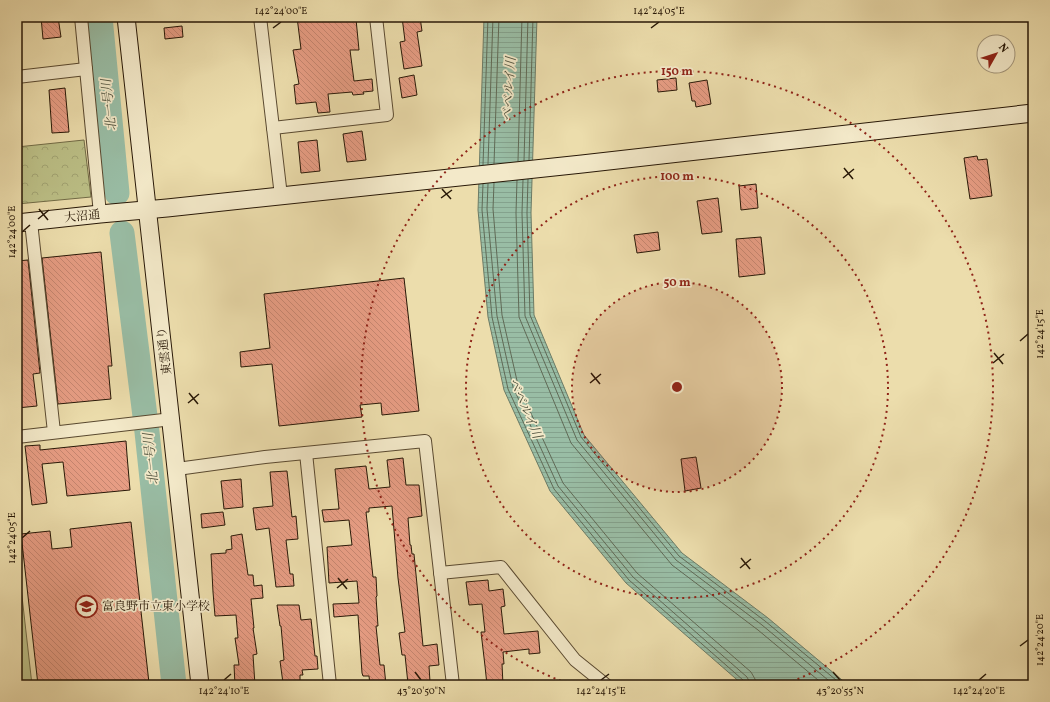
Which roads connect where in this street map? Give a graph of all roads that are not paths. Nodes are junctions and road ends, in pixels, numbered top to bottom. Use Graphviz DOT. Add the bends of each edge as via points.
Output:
graph roads {
  1 [pos="81,17"];
  2 [pos="126,17"];
  3 [pos="260,17"];
  4 [pos="376,17"];
  5 [pos="86,69"];
  6 [pos="17,77"];
  7 [pos="1033,113"];
  8 [pos="273,128"];
  9 [pos="281,196"];
  10 [pos="147,210"];
  11 [pos="100,214"];
  12 [pos="24,222"];
  13 [pos="172,419"];
  14 [pos="54,432"];
  15 [pos="17,437"];
  16 [pos="306,453"];
  17 [pos="177,469"];
  18 [pos="440,573"];
  19 [pos="200,685"];
  20 [pos="330,685"];
  21 [pos="453,685"];
  22 [pos="606,685"];
  1 -- 5 [label="street"];
  2 -- 10 [label="street, 東雲通り"];
  3 -- 8 [label="street"];
  4 -- 8 [label="street" via="387,115"];
  5 -- 6 [label="street"];
  5 -- 11 [label="street"];
  7 -- 9 [label="street, 大沼通"];
  8 -- 9 [label="street"];
  9 -- 10 [label="street, 大沼通"];
  10 -- 11 [label="street, 大沼通"];
  10 -- 13 [label="street, 東雲通り"];
  11 -- 12 [label="street, 大沼通"];
  12 -- 14 [label="street"];
  13 -- 14 [label="street"];
  13 -- 17 [label="street, 東雲通り"];
  14 -- 15 [label="street"];
  16 -- 17 [label="street"];
  16 -- 18 [label="street" via="425,441"];
  16 -- 20 [label="street"];
  17 -- 19 [label="street, 東雲通り"];
  18 -- 21 [label="street"];
  18 -- 22 [label="street" via="501,567 575,660"];
}
